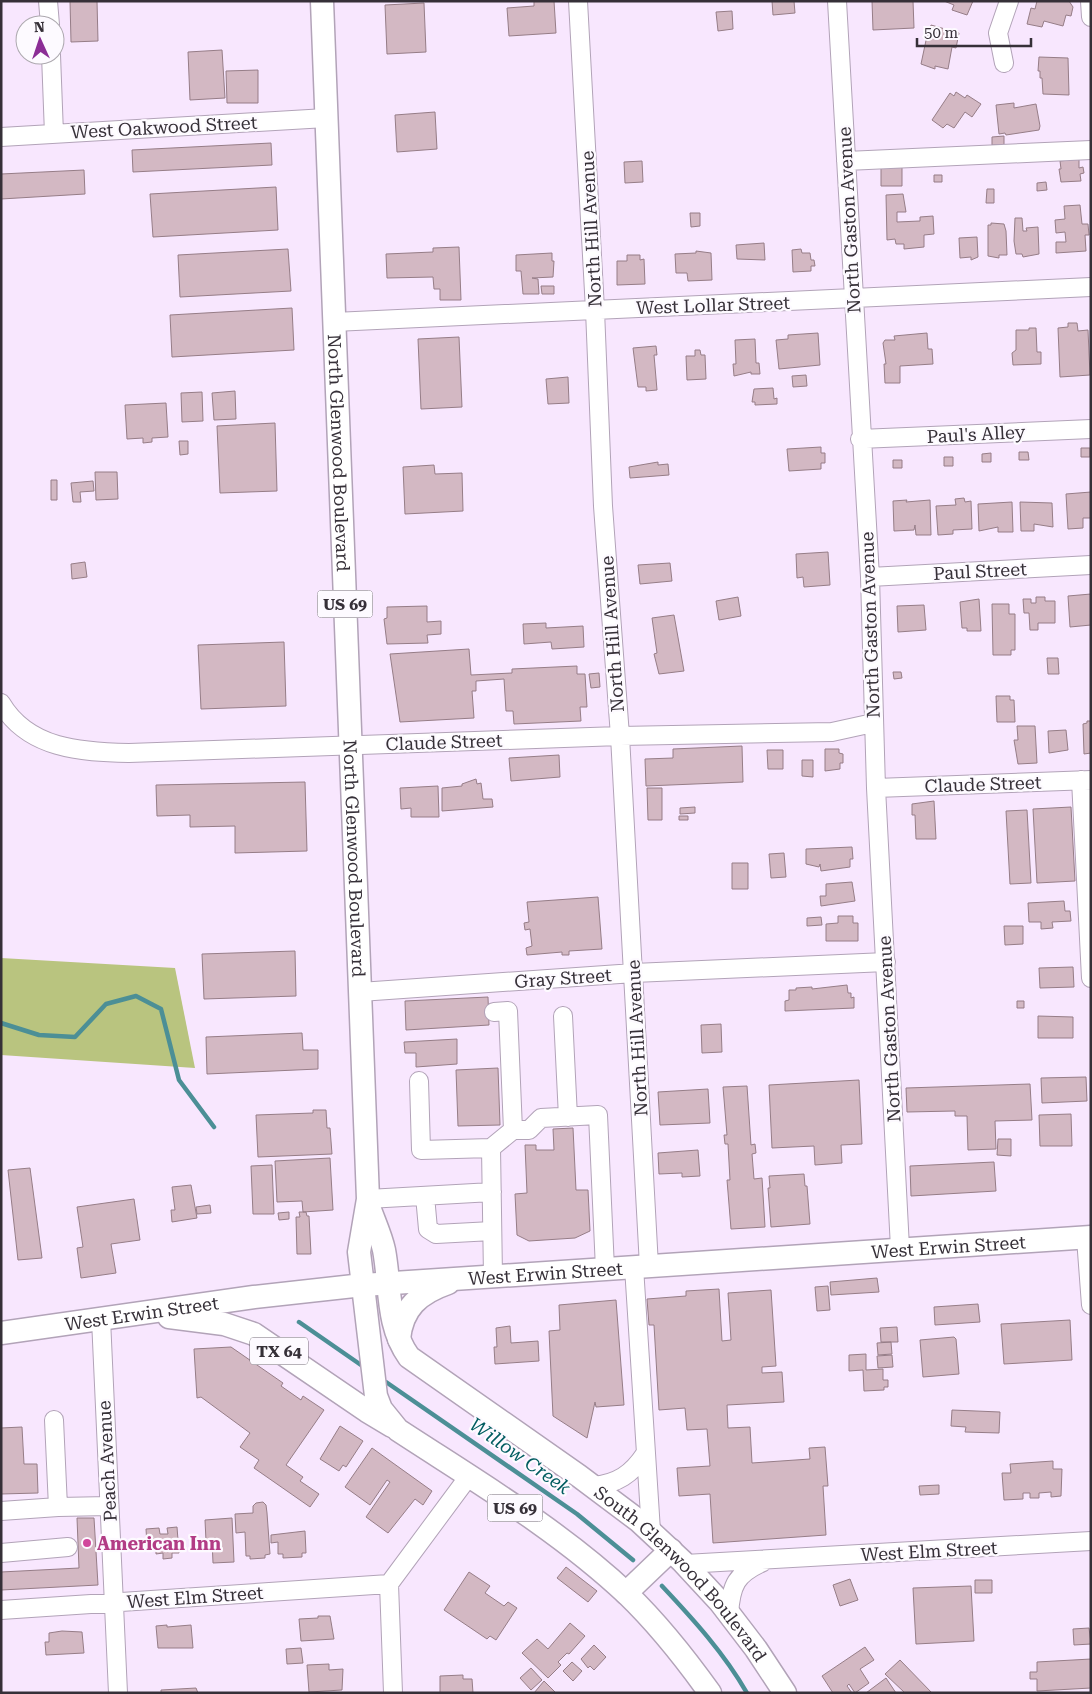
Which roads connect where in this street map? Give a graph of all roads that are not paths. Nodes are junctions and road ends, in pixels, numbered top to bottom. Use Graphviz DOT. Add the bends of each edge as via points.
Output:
graph roads {
  1 [pos="48,1"];
  2 [pos="322,1"];
  3 [pos="578,1"];
  4 [pos="836,1"];
  5 [pos="1009,1"];
  6 [pos="1090,1"];
  7 [pos="49,15"];
  8 [pos="1091,17"];
  9 [pos="1004,63"];
  10 [pos="51,65"];
  11 [pos="326,118"];
  12 [pos="54,134"];
  13 [pos="1,137"];
  14 [pos="1091,150"];
  15 [pos="846,160"];
  16 [pos="1091,287"];
  17 [pos="854,299"];
  18 [pos="596,310"];
  19 [pos="334,322"];
  20 [pos="1091,429"];
  21 [pos="860,440"];
  22 [pos="1091,565"];
  23 [pos="870,577"];
  24 [pos="1,702"];
  25 [pos="873,722"];
  26 [pos="620,736"];
  27 [pos="350,746"];
  28 [pos="1086,780"];
  29 [pos="876,788"];
  30 [pos="886,962"];
  31 [pos="634,973"];
  32 [pos="1091,978"];
  33 [pos="360,992"];
  34 [pos="494,1012"];
  35 [pos="562,1016"];
  36 [pos="419,1080"];
  37 [pos="568,1117"];
  38 [pos="512,1130"];
  39 [pos="491,1148"];
  40 [pos="492,1192"];
  41 [pos="425,1196"];
  42 [pos="368,1202"];
  43 [pos="492,1231"];
  44 [pos="1089,1237"];
  45 [pos="900,1248"];
  46 [pos="641,1266"];
  47 [pos="605,1269"];
  48 [pos="493,1276"];
  49 [pos="460,1278"];
  50 [pos="386,1283"];
  51 [pos="364,1285"];
  52 [pos="1091,1305"];
  53 [pos="143,1313"];
  54 [pos="101,1319"];
  55 [pos="1,1333"];
  56 [pos="399,1341"];
  57 [pos="54,1420"];
  58 [pos="398,1430"];
  59 [pos="645,1454"];
  60 [pos="469,1476"];
  61 [pos="593,1486"];
  62 [pos="109,1506"];
  63 [pos="58,1507"];
  64 [pos="1,1511"];
  65 [pos="651,1532"];
  66 [pos="1091,1541"];
  67 [pos="68,1547"];
  68 [pos="1,1553"];
  69 [pos="678,1557"];
  70 [pos="768,1560"];
  71 [pos="389,1584"];
  72 [pos="626,1593"];
  73 [pos="114,1603"];
  74 [pos="1,1610"];
  75 [pos="729,1614"];
  76 [pos="118,1693"];
  77 [pos="393,1693"];
  78 [pos="710,1693"];
  79 [pos="785,1693"];
  1 -- 7 [label="street"];
  2 -- 11 [label="main road, North Glenwood Boulevard / US 69"];
  3 -- 18 [label="street, North Hill Avenue"];
  4 -- 15 [label="street, North Gaston Avenue"];
  5 -- 9 [label="street" via="998,32"];
  6 -- 8 [label="street"];
  10 -- 12 [label="street"];
  11 -- 12 [label="street, West Oakwood Street"];
  11 -- 19 [label="main road, North Glenwood Boulevard / US 69"];
  12 -- 13 [label="street, West Oakwood Street"];
  14 -- 15 [label="street"];
  15 -- 17 [label="street, North Gaston Avenue"];
  16 -- 17 [label="street, West Lollar Street"];
  17 -- 18 [label="street, West Lollar Street"];
  17 -- 21 [label="street, North Gaston Avenue"];
  18 -- 19 [label="street, West Lollar Street"];
  18 -- 26 [label="street, North Hill Avenue" via="602,506"];
  19 -- 27 [label="main road, North Glenwood Boulevard / US 69"];
  20 -- 21 [label="street, Paul's Alley"];
  21 -- 23 [label="street, North Gaston Avenue"];
  22 -- 23 [label="street, Paul Street"];
  23 -- 25 [label="street, North Gaston Avenue"];
  24 -- 27 [label="street, Claude Street" via="26,731 72,750 129,753"];
  25 -- 26 [label="street, Claude Street" via="832,732"];
  25 -- 29 [label="street, North Gaston Avenue"];
  26 -- 27 [label="street, Claude Street"];
  26 -- 31 [label="street, North Hill Avenue"];
  27 -- 33 [label="main road, North Glenwood Boulevard / US 69"];
  28 -- 29 [label="street, Claude Street"];
  28 -- 32 [label="street"];
  29 -- 30 [label="street, North Gaston Avenue"];
  30 -- 31 [label="street, Gray Street"];
  30 -- 45 [label="street, North Gaston Avenue"];
  31 -- 33 [label="street, Gray Street"];
  31 -- 46 [label="street, North Hill Avenue"];
  33 -- 42 [label="main road, North Glenwood Boulevard / US 69"];
  34 -- 38 [label="street" via="508,1011"];
  35 -- 37 [label="street"];
  36 -- 39 [label="street" via="421,1150"];
  37 -- 38 [label="street" via="541,1118 529,1130"];
  37 -- 47 [label="street" via="598,1115"];
  38 -- 39 [label="street"];
  39 -- 40 [label="street"];
  40 -- 41 [label="street"];
  40 -- 43 [label="street"];
  41 -- 42 [label="street"];
  41 -- 43 [label="street" via="428,1229 436,1234"];
  42 -- 50 [label="main road, North Glenwood Boulevard / US 69" via="384,1250"];
  42 -- 51 [label="main road, North Glenwood Boulevard / US 69" via="359,1252"];
  43 -- 48 [label="street"];
  44 -- 45 [label="main road, West Erwin Street"];
  44 -- 52 [label="street"];
  45 -- 46 [label="main road, West Erwin Street"];
  46 -- 47 [label="main road, West Erwin Street"];
  46 -- 59 [label="street, North Hill Avenue"];
  47 -- 48 [label="main road, West Erwin Street"];
  48 -- 49 [label="main road, West Erwin Street"];
  49 -- 50 [label="main road, West Erwin Street"];
  49 -- 56 [label="main road" via="431,1289 413,1302 403,1319"];
  50 -- 51 [label="main road, West Erwin Street / TX 64"];
  50 -- 56 [label="main road, South Glenwood Boulevard / US 69"];
  51 -- 53 [label="main road, West Erwin Street / TX 64"];
  51 -- 58 [label="main road, US 69" via="376,1396 381,1409"];
  53 -- 54 [label="main road, West Erwin Street / TX 64"];
  53 -- 58 [label="main road, TX 64" via="224,1324 254,1334"];
  54 -- 55 [label="main road, West Erwin Street / TX 64"];
  54 -- 62 [label="street, Peach Avenue"];
  56 -- 61 [label="main road, South Glenwood Boulevard / US 69" via="414,1362"];
  57 -- 63 [label="street"];
  58 -- 60 [label="main road, US 69"];
  59 -- 61 [label="street" via="631,1472 616,1482"];
  59 -- 65 [label="street, North Hill Avenue"];
  60 -- 71 [label="street"];
  60 -- 72 [label="main road, US 69" via="563,1541"];
  61 -- 65 [label="main road, South Glenwood Boulevard / US 69"];
  62 -- 63 [label="street"];
  62 -- 73 [label="street, Peach Avenue"];
  63 -- 64 [label="street"];
  65 -- 69 [label="main road, South Glenwood Boulevard / US 69"];
  66 -- 70 [label="street, West Elm Street"];
  67 -- 68 [label="street"];
  69 -- 70 [label="street, West Elm Street"];
  69 -- 72 [label="main road"];
  69 -- 75 [label="main road, South Glenwood Boulevard / US 69"];
  70 -- 75 [label="street, West Elm Street" via="739,1578 731,1593"];
  71 -- 73 [label="street, West Elm Street"];
  71 -- 77 [label="street"];
  72 -- 78 [label="main road, US 69" via="684,1658"];
  73 -- 74 [label="street, West Elm Street"];
  73 -- 76 [label="street, Peach Avenue"];
  75 -- 79 [label="main road, South Glenwood Boulevard / US 69"];
}
